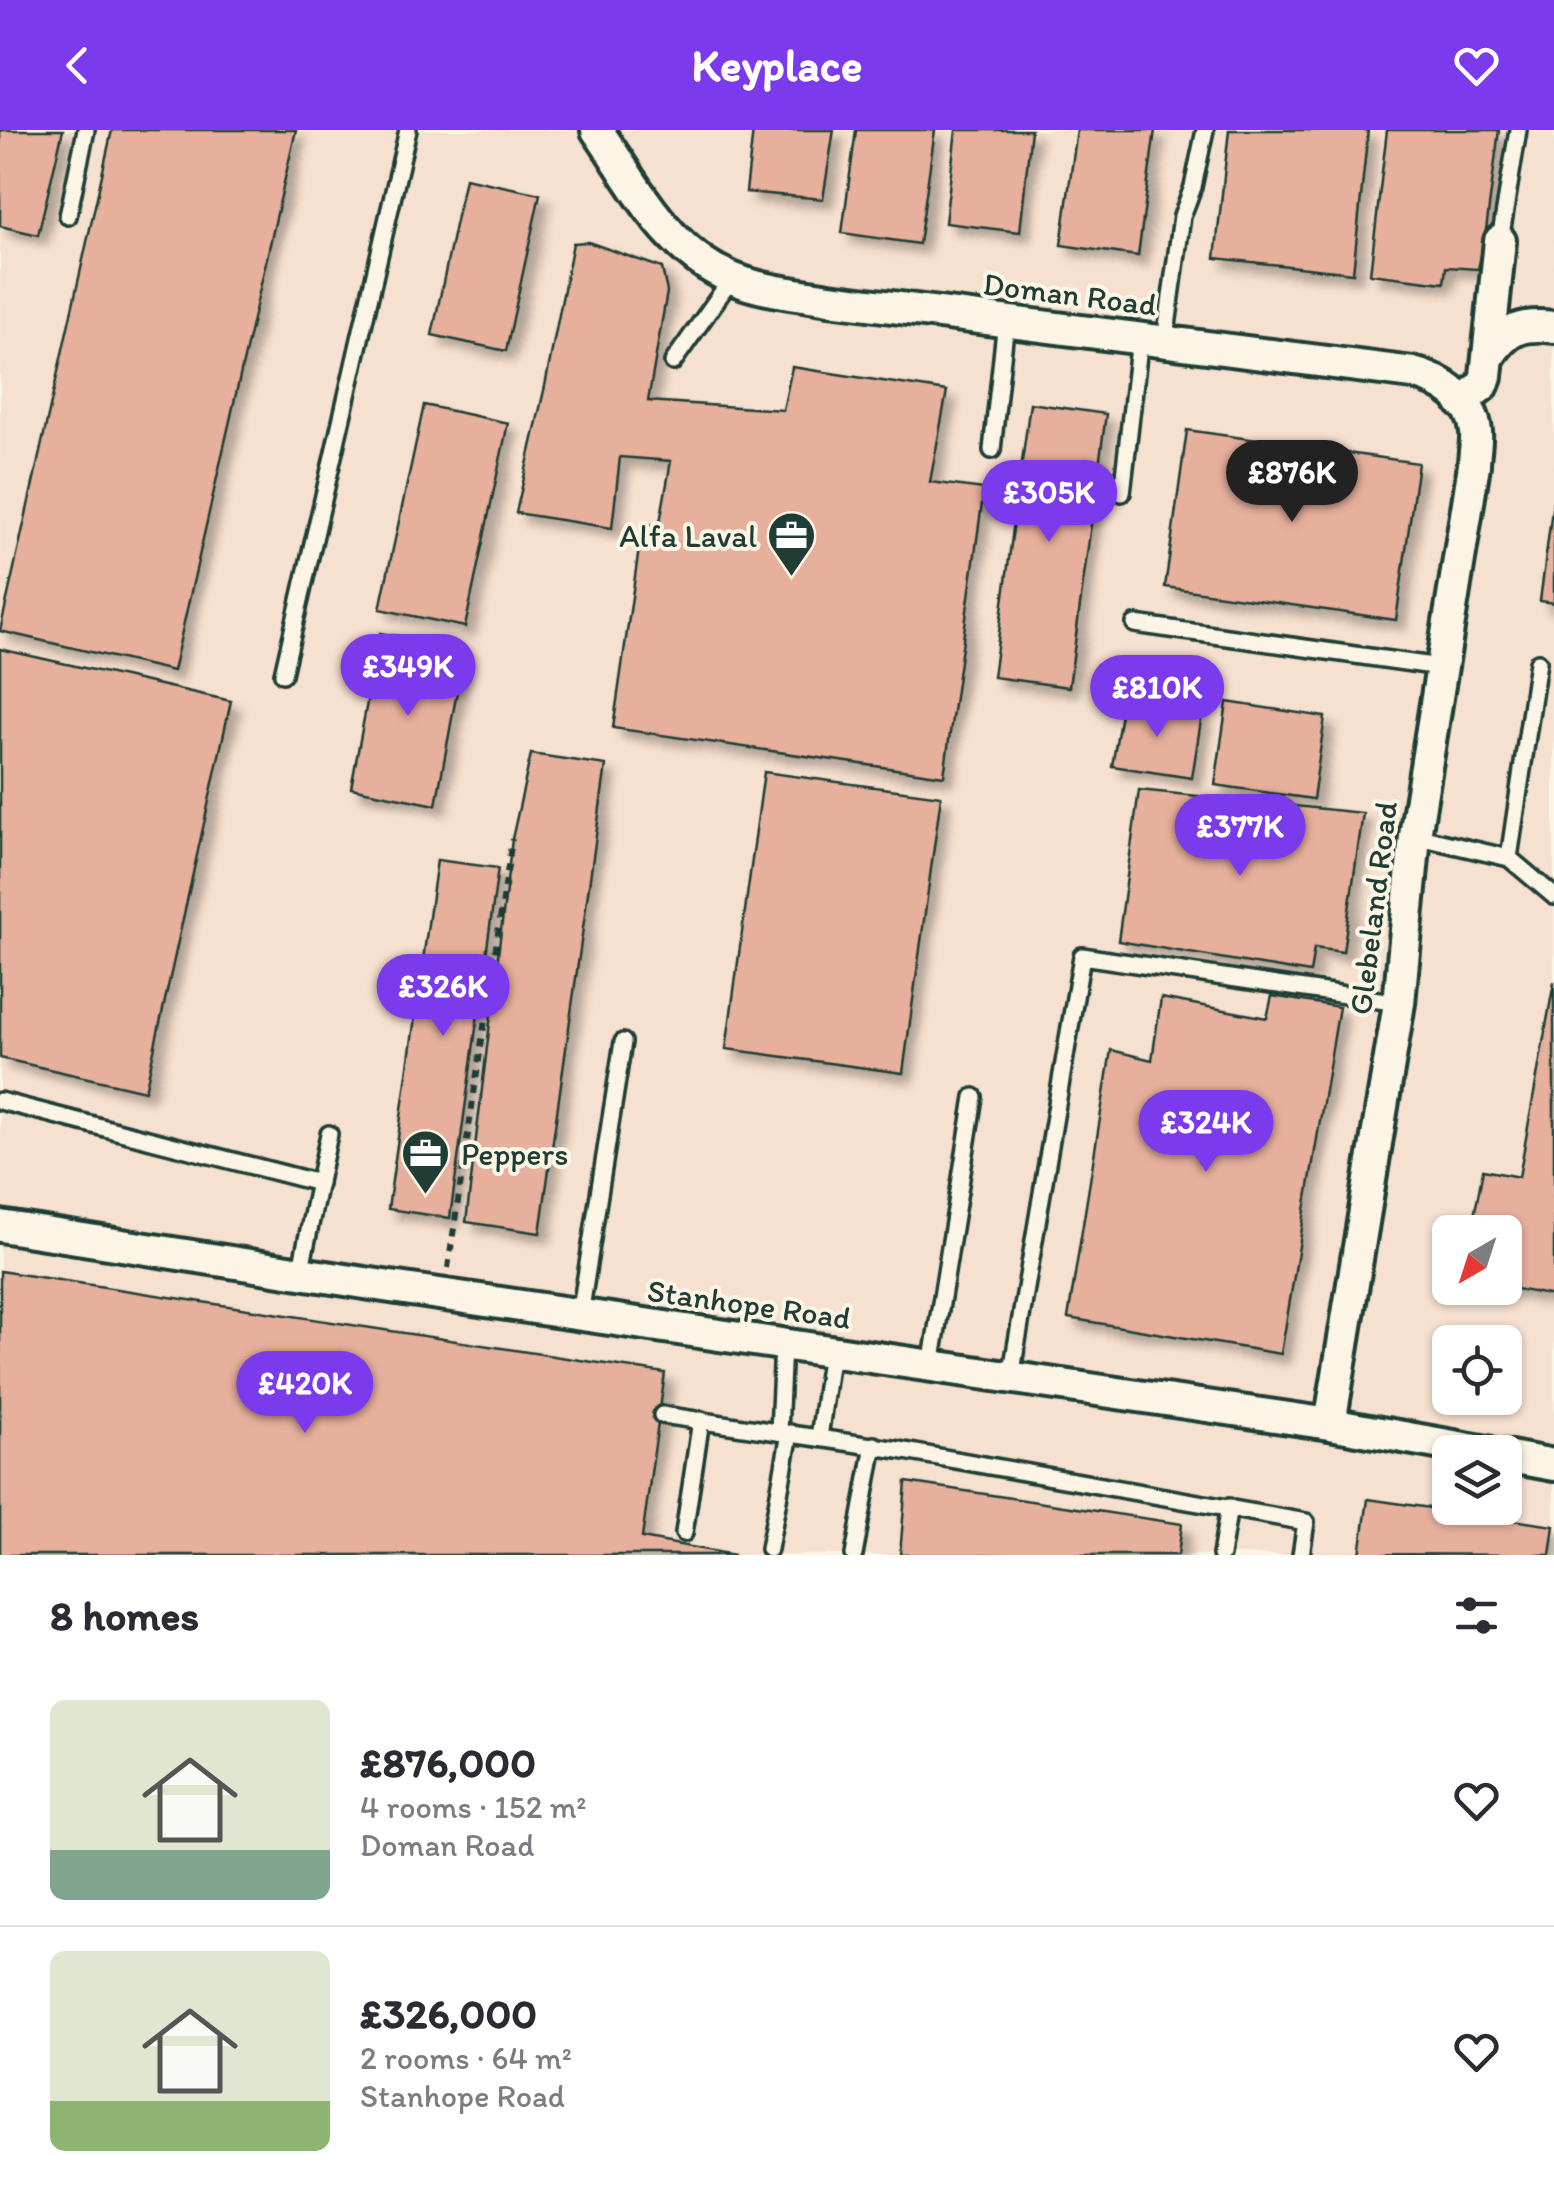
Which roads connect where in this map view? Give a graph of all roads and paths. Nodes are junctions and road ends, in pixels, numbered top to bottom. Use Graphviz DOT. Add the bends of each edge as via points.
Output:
graph roads {
  1 [pos="86,130"];
  2 [pos="408,130"];
  3 [pos="596,130"];
  4 [pos="1204,130"];
  5 [pos="1518,130"];
  6 [pos="68,216"];
  7 [pos="1500,241"];
  8 [pos="732,278"];
  9 [pos="1006,321"];
  10 [pos="1554,327"];
  11 [pos="1153,340"];
  12 [pos="1489,356"];
  13 [pos="673,362"];
  14 [pos="1462,402"];
  15 [pos="992,450"];
  16 [pos="1122,494"];
  17 [pos="1135,624"];
  18 [pos="1538,662"];
  19 [pos="1440,667"];
  20 [pos="283,674"];
  21 [pos="1415,836"];
  22 [pos="512,838"];
  23 [pos="1510,858"];
  24 [pos="1554,896"];
  25 [pos="1399,1003"];
  26 [pos="623,1042"];
  27 [pos="974,1097"];
  28 [pos="0,1100"];
  29 [pos="330,1134"];
  30 [pos="319,1183"];
  31 [pos="0,1226"];
  32 [pos="300,1274"];
  33 [pos="444,1295"];
  34 [pos="580,1314"];
  35 [pos="784,1344"];
  36 [pos="831,1351"];
  37 [pos="931,1366"];
  38 [pos="1011,1377"];
  39 [pos="662,1415"];
  40 [pos="702,1420"];
  41 [pos="1330,1424"];
  42 [pos="784,1432"];
  43 [pos="819,1438"];
  44 [pos="1432,1442"];
  45 [pos="874,1446"];
  46 [pos="1522,1459"];
  47 [pos="1554,1465"];
  48 [pos="1228,1508"];
  49 [pos="684,1533"];
  50 [pos="769,1549"];
  51 [pos="854,1555"];
  52 [pos="1221,1555"];
  53 [pos="1300,1555"];
  1 -- 6 [label="lane"];
  2 -- 20 [label="lane"];
  3 -- 8 [label="street, Doman Road" via="674,240"];
  4 -- 11 [label="lane"];
  5 -- 7 [label="lane"];
  7 -- 12 [label="street"];
  8 -- 9 [label="street, Doman Road" via="829,299"];
  8 -- 13 [label="lane"];
  9 -- 11 [label="street, Doman Road"];
  9 -- 15 [label="lane"];
  10 -- 12 [label="street" via="1522,326"];
  11 -- 14 [label="street, Doman Road" via="1413,374 1447,386"];
  11 -- 16 [label="lane"];
  12 -- 14 [label="street" via="1483,385"];
  14 -- 19 [label="street, Glebeland Road" via="1476,432 1474,465"];
  17 -- 19 [label="lane"];
  18 -- 23 [label="lane"];
  19 -- 21 [label="street, Glebeland Road"];
  21 -- 23 [label="lane"];
  21 -- 25 [label="street, Glebeland Road"];
  22 -- 33 [label="path"];
  23 -- 24 [label="lane"];
  25 -- 38 [label="lane" via="1082,956"];
  25 -- 41 [label="street, Glebeland Road"];
  26 -- 34 [label="lane"];
  27 -- 37 [label="lane"];
  28 -- 30 [label="lane"];
  29 -- 30 [label="lane"];
  30 -- 32 [label="lane"];
  31 -- 32 [label="street, Stanhope Road"];
  32 -- 33 [label="street, Stanhope Road"];
  33 -- 34 [label="street, Stanhope Road"];
  34 -- 35 [label="street, Stanhope Road"];
  35 -- 36 [label="street, Stanhope Road"];
  35 -- 42 [label="lane"];
  36 -- 37 [label="street, Stanhope Road"];
  36 -- 43 [label="lane"];
  37 -- 38 [label="street, Stanhope Road"];
  38 -- 41 [label="street, Stanhope Road"];
  39 -- 40 [label="lane"];
  40 -- 42 [label="lane"];
  40 -- 49 [label="lane"];
  41 -- 44 [label="street, Stanhope Road"];
  42 -- 43 [label="lane"];
  42 -- 50 [label="lane"];
  43 -- 45 [label="lane"];
  45 -- 48 [label="lane"];
  45 -- 51 [label="lane"];
  46 -- 47 [label="street"];
  48 -- 52 [label="lane"];
  48 -- 53 [label="lane" via="1306,1522"];
}
